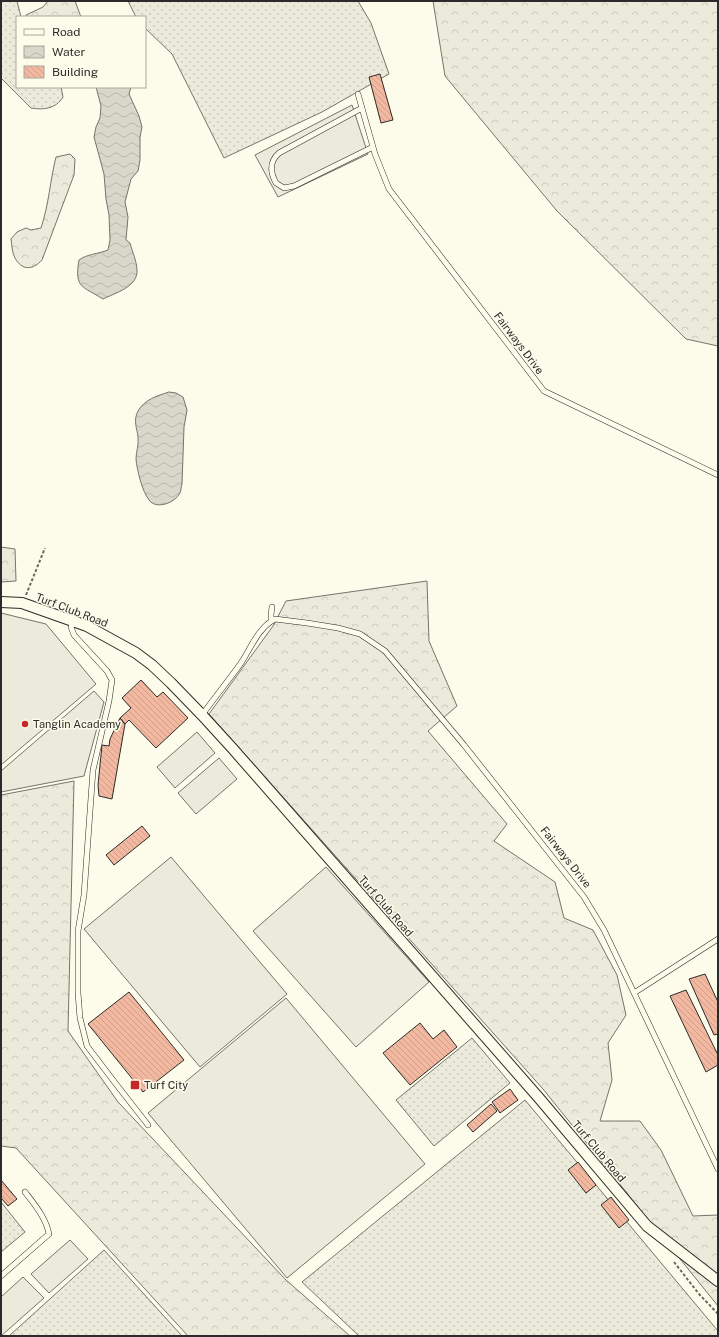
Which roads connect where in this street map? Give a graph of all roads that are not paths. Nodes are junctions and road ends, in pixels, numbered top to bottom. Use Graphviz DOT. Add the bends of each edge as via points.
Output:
graph roads {
  1 [pos="358,94"];
  2 [pos="362,108"];
  3 [pos="373,146"];
  4 [pos="718,475"];
  5 [pos="1,602"];
  6 [pos="272,607"];
  7 [pos="271,621"];
  8 [pos="74,622"];
  9 [pos="202,715"];
  10 [pos="718,939"];
  11 [pos="634,993"];
  12 [pos="148,1125"];
  13 [pos="718,1169"];
  14 [pos="25,1192"];
  15 [pos="1,1276"];
  16 [pos="718,1281"];
  1 -- 2 [label="lane, Fairways Drive"];
  2 -- 3 [label="lane, Fairways Drive"];
  2 -- 3 [label="lane" via="279,153 271,166 273,178 284,188 300,184"];
  3 -- 4 [label="lane, Fairways Drive" via="389,189 544,391"];
  5 -- 8 [label="street, Turf Club Road" via="22,603"];
  6 -- 7 [label="lane"];
  7 -- 9 [label="lane"];
  7 -- 11 [label="lane, Fairways Drive" via="275,619 338,628 360,634 385,651 464,745 584,897 604,930"];
  8 -- 9 [label="street, Turf Club Road" via="87,626 136,653 152,665"];
  8 -- 12 [label="lane" via="71,627 74,635 112,680 93,770 84,895 78,931 80,1018 87,1046"];
  9 -- 16 [label="street, Turf Club Road" via="539,1098 647,1226"];
  10 -- 11 [label="lane"];
  11 -- 13 [label="lane, Fairways Drive"];
  14 -- 15 [label="lane" via="40,1212 49,1234"];
}
